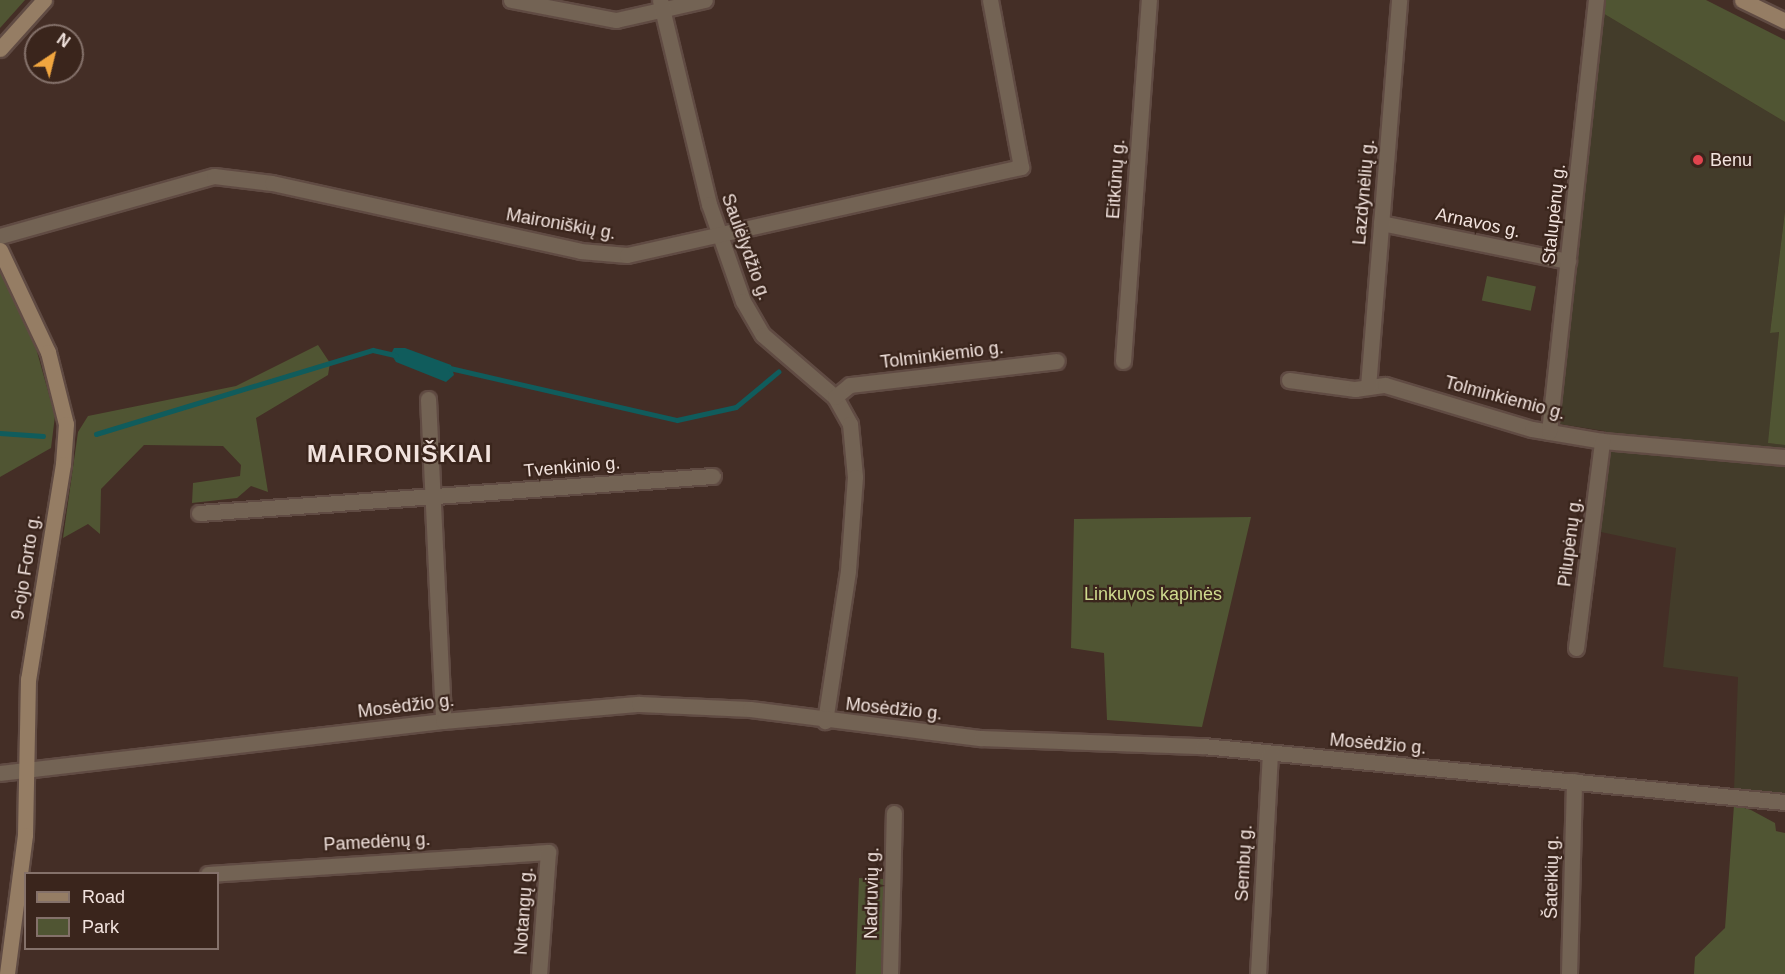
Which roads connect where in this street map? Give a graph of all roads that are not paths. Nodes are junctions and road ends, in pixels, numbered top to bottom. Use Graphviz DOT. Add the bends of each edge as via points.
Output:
graph roads {
  1 [pos="44,0"];
  2 [pos="511,0"];
  3 [pos="705,0"];
  4 [pos="990,0"];
  5 [pos="1149,0"];
  6 [pos="1399,0"];
  7 [pos="1596,0"];
  8 [pos="1742,0"];
  9 [pos="661,5"];
  10 [pos="1785,21"];
  11 [pos="0,49"];
  12 [pos="1381,223"];
  13 [pos="0,236"];
  14 [pos="720,237"];
  15 [pos="0,250"];
  16 [pos="1568,261"];
  17 [pos="1123,360"];
  18 [pos="1057,361"];
  19 [pos="1289,380"];
  20 [pos="1368,387"];
  21 [pos="835,397"];
  22 [pos="428,399"];
  23 [pos="1549,432"];
  24 [pos="1602,441"];
  25 [pos="1785,458"];
  26 [pos="713,476"];
  27 [pos="434,498"];
  28 [pos="199,513"];
  29 [pos="1576,648"];
  30 [pos="443,721"];
  31 [pos="825,721"];
  32 [pos="1270,754"];
  33 [pos="26,770"];
  34 [pos="0,773"];
  35 [pos="1574,781"];
  36 [pos="1785,802"];
  37 [pos="894,813"];
  38 [pos="548,852"];
  39 [pos="219,872"];
  40 [pos="7,974"];
  41 [pos="540,974"];
  42 [pos="890,974"];
  43 [pos="1258,974"];
  44 [pos="1569,974"];
  1 -- 11 [label="street"];
  2 -- 9 [label="street" via="616,20"];
  3 -- 9 [label="street"];
  4 -- 14 [label="street, Maironiškių g." via="1021,167"];
  5 -- 17 [label="street, Eitkūnų g."];
  6 -- 12 [label="street, Lazdynėlių g."];
  7 -- 16 [label="street, Stalupėnų g."];
  8 -- 10 [label="street"];
  9 -- 14 [label="street, Saulėlydžio g."];
  12 -- 16 [label="street, Arnavos g."];
  12 -- 20 [label="street, Lazdynėlių g."];
  13 -- 14 [label="street, Maironiškių g." via="214,176 272,183 608,255 650,253"];
  14 -- 21 [label="street, Saulėlydžio g." via="743,301 763,335"];
  15 -- 33 [label="street, 9-ojo Forto g." via="48,352 66,424 28,679"];
  16 -- 23 [label="street, Stalupėnų g."];
  18 -- 21 [label="street, Tolminkiemio g." via="850,386"];
  19 -- 20 [label="street, Tolminkiemio g."];
  20 -- 23 [label="street, Tolminkiemio g." via="1385,385"];
  21 -- 31 [label="street, Saulėlydžio g." via="850,424 855,477 848,571"];
  22 -- 27 [label="street"];
  23 -- 24 [label="street, Tolminkiemio g."];
  24 -- 25 [label="street, Tolminkiemio g."];
  24 -- 29 [label="street, Pilupėnų g."];
  26 -- 27 [label="street, Tvenkinio g."];
  27 -- 28 [label="street, Tvenkinio g."];
  27 -- 30 [label="street"];
  30 -- 31 [label="street, Mosėdžio g." via="639,704 750,709"];
  30 -- 33 [label="street, Mosėdžio g."];
  31 -- 32 [label="street, Mosėdžio g." via="981,738 1203,746"];
  32 -- 35 [label="street, Mosėdžio g."];
  32 -- 43 [label="street, Sembų g."];
  33 -- 34 [label="street, Mosėdžio g."];
  33 -- 40 [label="street, 9-ojo Forto g." via="25,835"];
  35 -- 36 [label="street, Mosėdžio g."];
  35 -- 44 [label="street, Šateikių g."];
  37 -- 42 [label="street, Nadruvių g."];
  38 -- 39 [label="street, Pamedėnų g."];
  38 -- 41 [label="street, Notangų g."];
}
